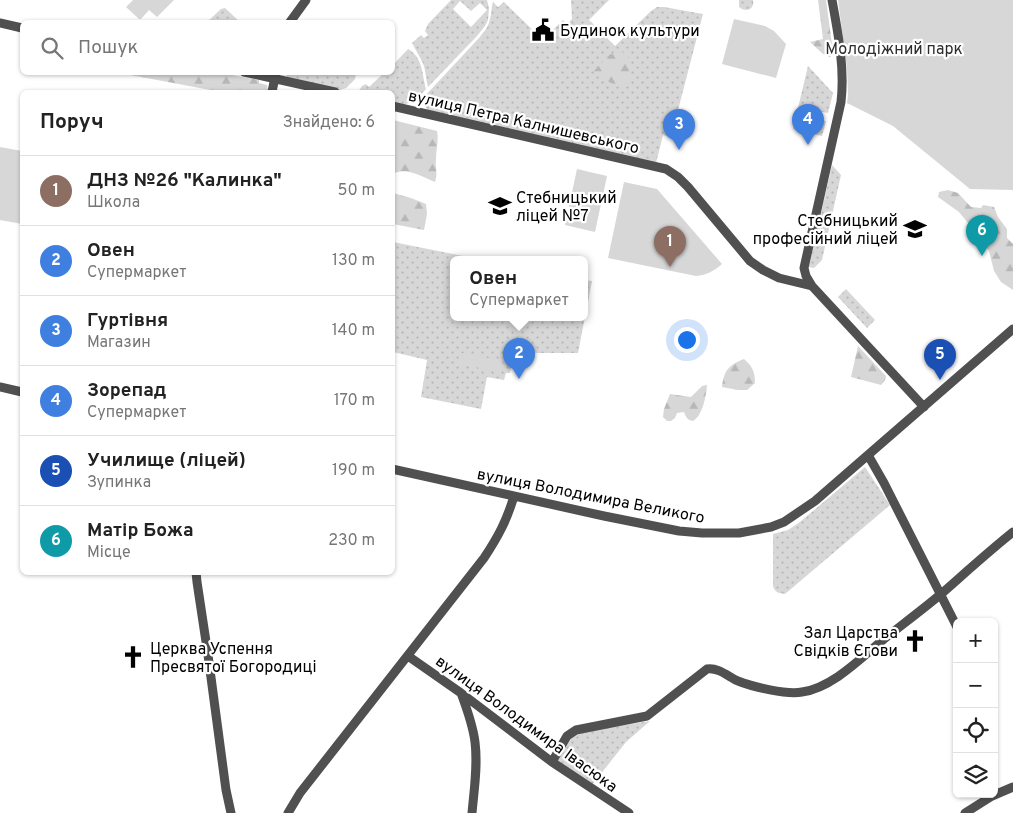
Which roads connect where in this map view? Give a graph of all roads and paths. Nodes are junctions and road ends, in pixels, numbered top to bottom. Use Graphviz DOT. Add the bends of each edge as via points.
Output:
graph roads {
  1 [pos="306,0"];
  2 [pos="832,0"];
  3 [pos="291,20"];
  4 [pos="0,23"];
  5 [pos="20,28"];
  6 [pos="275,76"];
  7 [pos="272,90"];
  8 [pos="328,90"];
  9 [pos="395,107"];
  10 [pos="812,286"];
  11 [pos="1013,330"];
  12 [pos="0,387"];
  13 [pos="20,392"];
  14 [pos="924,407"];
  15 [pos="868,455"];
  16 [pos="395,470"];
  17 [pos="514,496"];
  18 [pos="1013,532"];
  19 [pos="196,575"];
  20 [pos="940,594"];
  21 [pos="953,619"];
  22 [pos="408,656"];
  23 [pos="461,693"];
  24 [pos="552,762"];
  25 [pos="1013,787"];
  26 [pos="231,813"];
  27 [pos="288,813"];
  28 [pos="472,813"];
  29 [pos="629,813"];
  30 [pos="965,813"];
  1 -- 3 [label="street"];
  2 -- 10 [label="street" via="842,93 804,268"];
  4 -- 5 [label="street"];
  6 -- 7 [label="street"];
  6 -- 8 [label="street"];
  9 -- 10 [label="street, вулиця Петра Калнишевського" via="666,169 688,187 750,261 779,278"];
  10 -- 14 [label="street"];
  11 -- 14 [label="street, вулиця Володимира Великого"];
  12 -- 13 [label="street"];
  14 -- 15 [label="street, вулиця Володимира Великого"];
  15 -- 17 [label="street, вулиця Володимира Великого" via="815,501 784,522 739,533 679,531"];
  15 -- 20 [label="street"];
  16 -- 17 [label="street, вулиця Володимира Великого"];
  17 -- 22 [label="street" via="497,539"];
  18 -- 20 [label="street"];
  19 -- 26 [label="street"];
  20 -- 21 [label="street"];
  20 -- 24 [label="street" via="826,684 800,693 786,692 750,685 707,669 647,716 576,730 568,736"];
  22 -- 23 [label="street, вулиця Володимира Івасюка"];
  22 -- 27 [label="street" via="300,793"];
  23 -- 24 [label="street, вулиця Володимира Івасюка"];
  23 -- 28 [label="street" via="475,741"];
  24 -- 29 [label="street, вулиця Володимира Івасюка"];
  25 -- 30 [label="street"];
}
